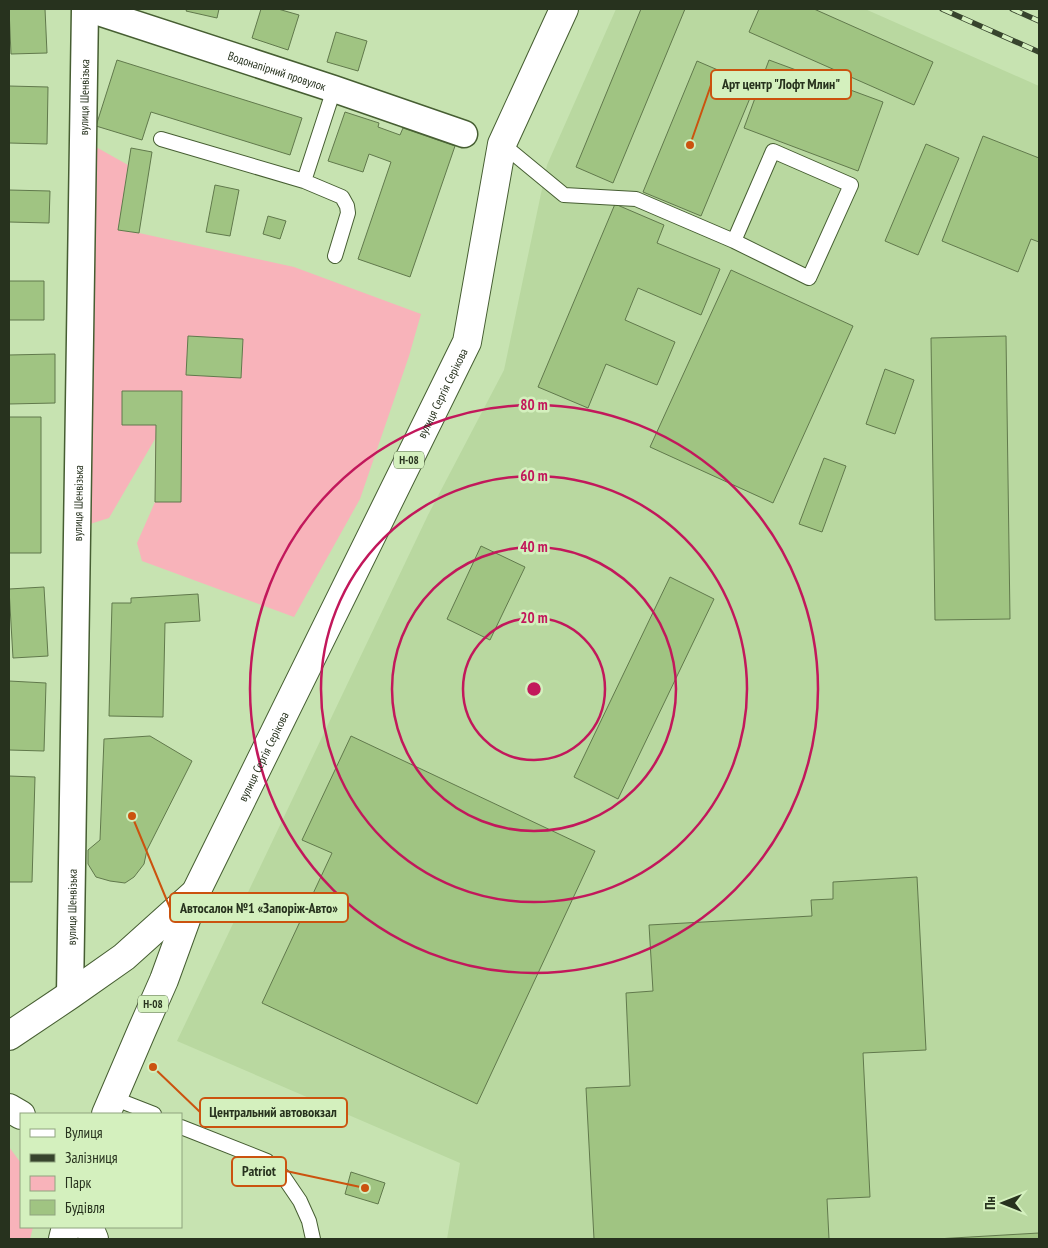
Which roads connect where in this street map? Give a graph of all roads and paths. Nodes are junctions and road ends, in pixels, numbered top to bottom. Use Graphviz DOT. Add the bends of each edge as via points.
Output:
graph roads {
  1 [pos="84,9"];
  2 [pos="89,9"];
  3 [pos="564,9"];
  4 [pos="334,89"];
  5 [pos="464,134"];
  6 [pos="161,139"];
  7 [pos="502,144"];
  8 [pos="304,181"];
  9 [pos="734,241"];
  10 [pos="335,256"];
  11 [pos="196,892"];
  12 [pos="70,996"];
  13 [pos="9,1036"];
  14 [pos="110,1106"];
  15 [pos="9,1108"];
  16 [pos="148,1113"];
  17 [pos="20,1114"];
  18 [pos="182,1127"];
  19 [pos="313,1239"];
  1 -- 12 [label="street, вулиця Шенвізька"];
  2 -- 4 [label="street, Водонапірний провулок"];
  3 -- 7 [label="main road, вулиця Сергія Серікова / Н-08"];
  4 -- 5 [label="street, Водонапірний провулок"];
  4 -- 8 [label="lane"];
  6 -- 8 [label="lane"];
  7 -- 9 [label="lane" via="564,195 636,199"];
  7 -- 11 [label="main road, вулиця Сергія Серікова / Н-08" via="467,342"];
  8 -- 10 [label="lane" via="342,197 347,206 348,213"];
  9 -- 9 [label="lane" via="809,278 851,185 772,151"];
  11 -- 12 [label="main road, вулиця Сергія Серікова / Н-08" via="124,957"];
  11 -- 14 [label="main road, вулиця Сергія Серікова / Н-08" via="164,980"];
  12 -- 13 [label="main road, вулиця Сергія Серікова / Н-08"];
  14 -- 16 [label="lane"];
  15 -- 17 [label="main road"];
  18 -- 19 [label="lane" via="267,1161 284,1176 300,1201"];
}
